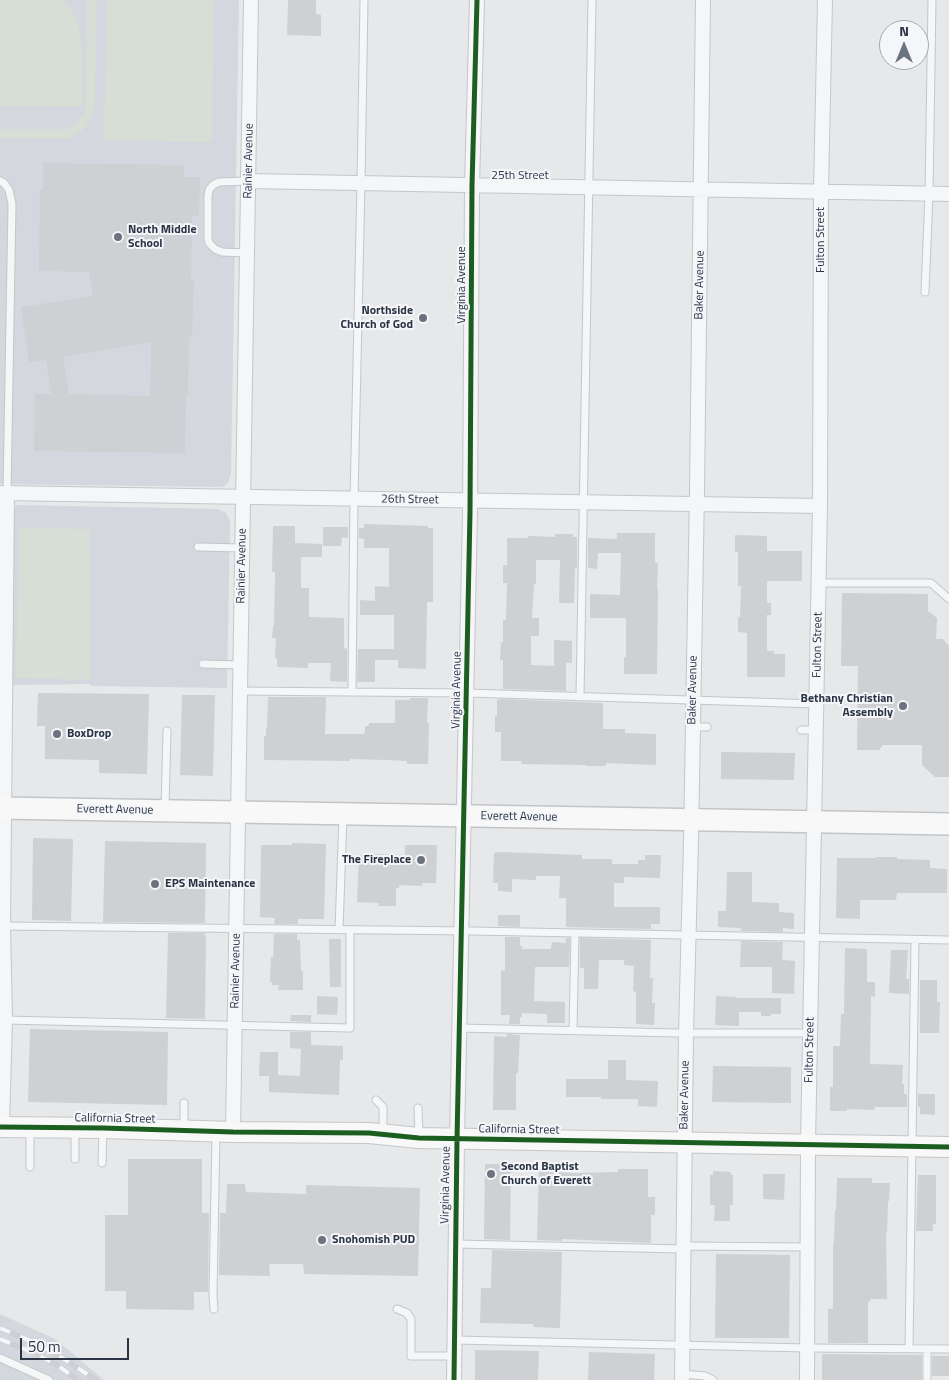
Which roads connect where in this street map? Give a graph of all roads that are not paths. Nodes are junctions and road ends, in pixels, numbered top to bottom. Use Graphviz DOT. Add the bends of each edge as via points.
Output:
graph roads {
  1 [pos="252,0"];
  2 [pos="364,0"];
  3 [pos="477,0"];
  4 [pos="592,0"];
  5 [pos="703,0"];
  6 [pos="825,0"];
  7 [pos="932,0"];
  8 [pos="0,181"];
  9 [pos="248,181"];
  10 [pos="361,184"];
  11 [pos="472,186"];
  12 [pos="588,187"];
  13 [pos="701,189"];
  14 [pos="822,192"];
  15 [pos="929,194"];
  16 [pos="949,194"];
  17 [pos="247,254"];
  18 [pos="925,292"];
  19 [pos="4,493"];
  20 [pos="243,497"];
  21 [pos="354,499"];
  22 [pos="470,500"];
  23 [pos="582,502"];
  24 [pos="696,504"];
  25 [pos="820,506"];
  26 [pos="198,547"];
  27 [pos="242,548"];
  28 [pos="818,583"];
  29 [pos="949,599"];
  30 [pos="203,664"];
  31 [pos="241,665"];
  32 [pos="240,691"];
  33 [pos="352,692"];
  34 [pos="466,693"];
  35 [pos="580,697"];
  36 [pos="692,700"];
  37 [pos="817,704"];
  38 [pos="692,727"];
  39 [pos="707,727"];
  40 [pos="800,730"];
  41 [pos="816,730"];
  42 [pos="167,731"];
  43 [pos="2,808"];
  44 [pos="165,810"];
  45 [pos="238,812"];
  46 [pos="343,814"];
  47 [pos="464,816"];
  48 [pos="691,820"];
  49 [pos="815,822"];
  50 [pos="949,824"];
  51 [pos="3,926"];
  52 [pos="236,929"];
  53 [pos="339,930"];
  54 [pos="350,930"];
  55 [pos="462,931"];
  56 [pos="575,934"];
  57 [pos="688,936"];
  58 [pos="812,938"];
  59 [pos="915,940"];
  60 [pos="949,940"];
  61 [pos="5,1020"];
  62 [pos="185,1023"];
  63 [pos="235,1024"];
  64 [pos="459,1028"];
  65 [pos="573,1031"];
  66 [pos="185,1033"];
  67 [pos="686,1034"];
  68 [pos="810,1034"];
  69 [pos="2,1080"];
  70 [pos="376,1100"];
  71 [pos="184,1103"];
  72 [pos="418,1108"];
  73 [pos="1,1127"];
  74 [pos="30,1127"];
  75 [pos="75,1128"];
  76 [pos="103,1128"];
  77 [pos="184,1130"];
  78 [pos="225,1131"];
  79 [pos="384,1134"];
  80 [pos="419,1138"];
  81 [pos="457,1139"];
  82 [pos="685,1142"];
  83 [pos="808,1145"];
  84 [pos="912,1146"];
  85 [pos="949,1147"];
  86 [pos="75,1159"];
  87 [pos="102,1162"];
  88 [pos="30,1167"];
  89 [pos="456,1244"];
  90 [pos="684,1248"];
  91 [pos="807,1248"];
  92 [pos="214,1309"];
  93 [pos="397,1310"];
  94 [pos="455,1340"];
  95 [pos="682,1345"];
  96 [pos="807,1348"];
  97 [pos="909,1348"];
  98 [pos="927,1348"];
  99 [pos="949,1349"];
  100 [pos="454,1356"];
  101 [pos="0,1358"];
  102 [pos="682,1377"];
  103 [pos="49,1380"];
  104 [pos="454,1380"];
  105 [pos="713,1380"];
  106 [pos="807,1380"];
  107 [pos="927,1380"];
  1 -- 9 [label="street, Rainier Avenue"];
  2 -- 10 [label="lane"];
  3 -- 11 [label="street, Virginia Avenue"];
  4 -- 12 [label="lane"];
  5 -- 13 [label="street, Baker Avenue"];
  6 -- 14 [label="street, Fulton Street"];
  7 -- 15 [label="lane"];
  8 -- 19 [label="lane" via="9,190 12,204"];
  9 -- 10 [label="street, 25th Street"];
  9 -- 17 [label="street, Rainier Avenue"];
  9 -- 17 [label="lane" via="219,182 213,185 208,196 208,238 214,249"];
  10 -- 11 [label="street, 25th Street"];
  10 -- 21 [label="lane"];
  11 -- 12 [label="street, 25th Street"];
  11 -- 22 [label="street, Virginia Avenue"];
  12 -- 13 [label="street, 25th Street"];
  12 -- 23 [label="lane"];
  13 -- 14 [label="street, 25th Street"];
  13 -- 24 [label="street, Baker Avenue"];
  14 -- 15 [label="street, 25th Street"];
  14 -- 25 [label="street, Fulton Street"];
  15 -- 16 [label="street, 25th Street"];
  15 -- 18 [label="lane"];
  17 -- 20 [label="street, Rainier Avenue"];
  19 -- 20 [label="street, 26th Street"];
  19 -- 43 [label="street"];
  20 -- 21 [label="street, 26th Street"];
  20 -- 27 [label="street, Rainier Avenue"];
  21 -- 22 [label="street, 26th Street"];
  21 -- 33 [label="lane"];
  22 -- 23 [label="street, 26th Street"];
  22 -- 34 [label="street, Virginia Avenue"];
  23 -- 24 [label="street, 26th Street"];
  23 -- 35 [label="lane"];
  24 -- 25 [label="street, 26th Street"];
  24 -- 36 [label="street, Baker Avenue"];
  25 -- 28 [label="street, Fulton Street"];
  26 -- 27 [label="lane"];
  27 -- 31 [label="street, Rainier Avenue"];
  28 -- 29 [label="lane" via="931,582"];
  28 -- 37 [label="street, Fulton Street"];
  30 -- 31 [label="lane"];
  31 -- 32 [label="street, Rainier Avenue"];
  32 -- 33 [label="lane"];
  32 -- 45 [label="street, Rainier Avenue"];
  33 -- 34 [label="lane"];
  34 -- 35 [label="lane"];
  34 -- 47 [label="street, Virginia Avenue"];
  35 -- 36 [label="lane"];
  36 -- 37 [label="lane"];
  36 -- 38 [label="street, Baker Avenue"];
  37 -- 41 [label="street, Fulton Street"];
  38 -- 39 [label="lane"];
  38 -- 48 [label="street, Baker Avenue"];
  40 -- 41 [label="lane"];
  41 -- 49 [label="street, Fulton Street"];
  42 -- 44 [label="lane"];
  43 -- 44 [label="main road, Everett Avenue"];
  43 -- 51 [label="street"];
  44 -- 45 [label="main road, Everett Avenue"];
  45 -- 46 [label="main road, Everett Avenue"];
  45 -- 52 [label="street, Rainier Avenue"];
  46 -- 47 [label="main road, Everett Avenue"];
  46 -- 53 [label="lane"];
  47 -- 48 [label="main road, Everett Avenue"];
  47 -- 55 [label="street, Virginia Avenue"];
  48 -- 49 [label="main road, Everett Avenue"];
  48 -- 57 [label="street, Baker Avenue"];
  49 -- 50 [label="main road, Everett Avenue"];
  49 -- 58 [label="street, Fulton Street"];
  51 -- 52 [label="lane"];
  51 -- 61 [label="street"];
  52 -- 53 [label="lane"];
  52 -- 63 [label="street, Rainier Avenue"];
  53 -- 54 [label="lane"];
  54 -- 55 [label="lane"];
  54 -- 63 [label="lane" via="350,1028"];
  55 -- 56 [label="lane"];
  55 -- 64 [label="street, Virginia Avenue"];
  56 -- 57 [label="lane"];
  56 -- 65 [label="lane"];
  57 -- 58 [label="lane"];
  57 -- 67 [label="street, Baker Avenue"];
  58 -- 59 [label="lane"];
  58 -- 68 [label="street, Fulton Street"];
  59 -- 60 [label="lane"];
  59 -- 84 [label="lane"];
  61 -- 62 [label="lane"];
  61 -- 69 [label="street"];
  62 -- 63 [label="lane"];
  62 -- 66 [label="lane"];
  63 -- 78 [label="street, Rainier Avenue"];
  64 -- 65 [label="lane"];
  64 -- 81 [label="street, Virginia Avenue"];
  65 -- 67 [label="lane"];
  67 -- 68 [label="lane"];
  67 -- 82 [label="street, Baker Avenue"];
  68 -- 83 [label="street, Fulton Street"];
  69 -- 73 [label="street"];
  70 -- 79 [label="lane" via="384,1107"];
  71 -- 77 [label="lane"];
  72 -- 80 [label="lane"];
  73 -- 74 [label="street, California Street"];
  74 -- 75 [label="street, California Street"];
  74 -- 88 [label="lane"];
  75 -- 76 [label="street, California Street"];
  75 -- 86 [label="lane"];
  76 -- 77 [label="street, California Street"];
  76 -- 87 [label="lane"];
  77 -- 78 [label="street, California Street"];
  78 -- 79 [label="street, California Street"];
  78 -- 92 [label="lane"];
  79 -- 80 [label="street, California Street"];
  80 -- 81 [label="street, California Street"];
  81 -- 82 [label="street, California Street"];
  81 -- 89 [label="street, Virginia Avenue"];
  82 -- 83 [label="street, California Street"];
  82 -- 90 [label="street, Baker Avenue"];
  83 -- 84 [label="street, California Street"];
  83 -- 91 [label="street, Fulton Street"];
  84 -- 85 [label="street, California Street"];
  84 -- 97 [label="lane"];
  89 -- 90 [label="lane"];
  89 -- 94 [label="street, Virginia Avenue"];
  90 -- 91 [label="lane"];
  90 -- 95 [label="street, Baker Avenue"];
  91 -- 96 [label="street, Fulton Street"];
  93 -- 100 [label="lane" via="407,1313 411,1319 411,1356"];
  94 -- 95 [label="lane"];
  94 -- 100 [label="street, Virginia Avenue"];
  95 -- 96 [label="lane"];
  95 -- 102 [label="street, Baker Avenue"];
  96 -- 97 [label="lane"];
  96 -- 106 [label="street, Fulton Street"];
  97 -- 98 [label="lane"];
  98 -- 99 [label="lane"];
  98 -- 107 [label="lane"];
  100 -- 104 [label="street, Virginia Avenue"];
  101 -- 103 [label="lane"];
  102 -- 105 [label="lane" via="699,1374"];
}
